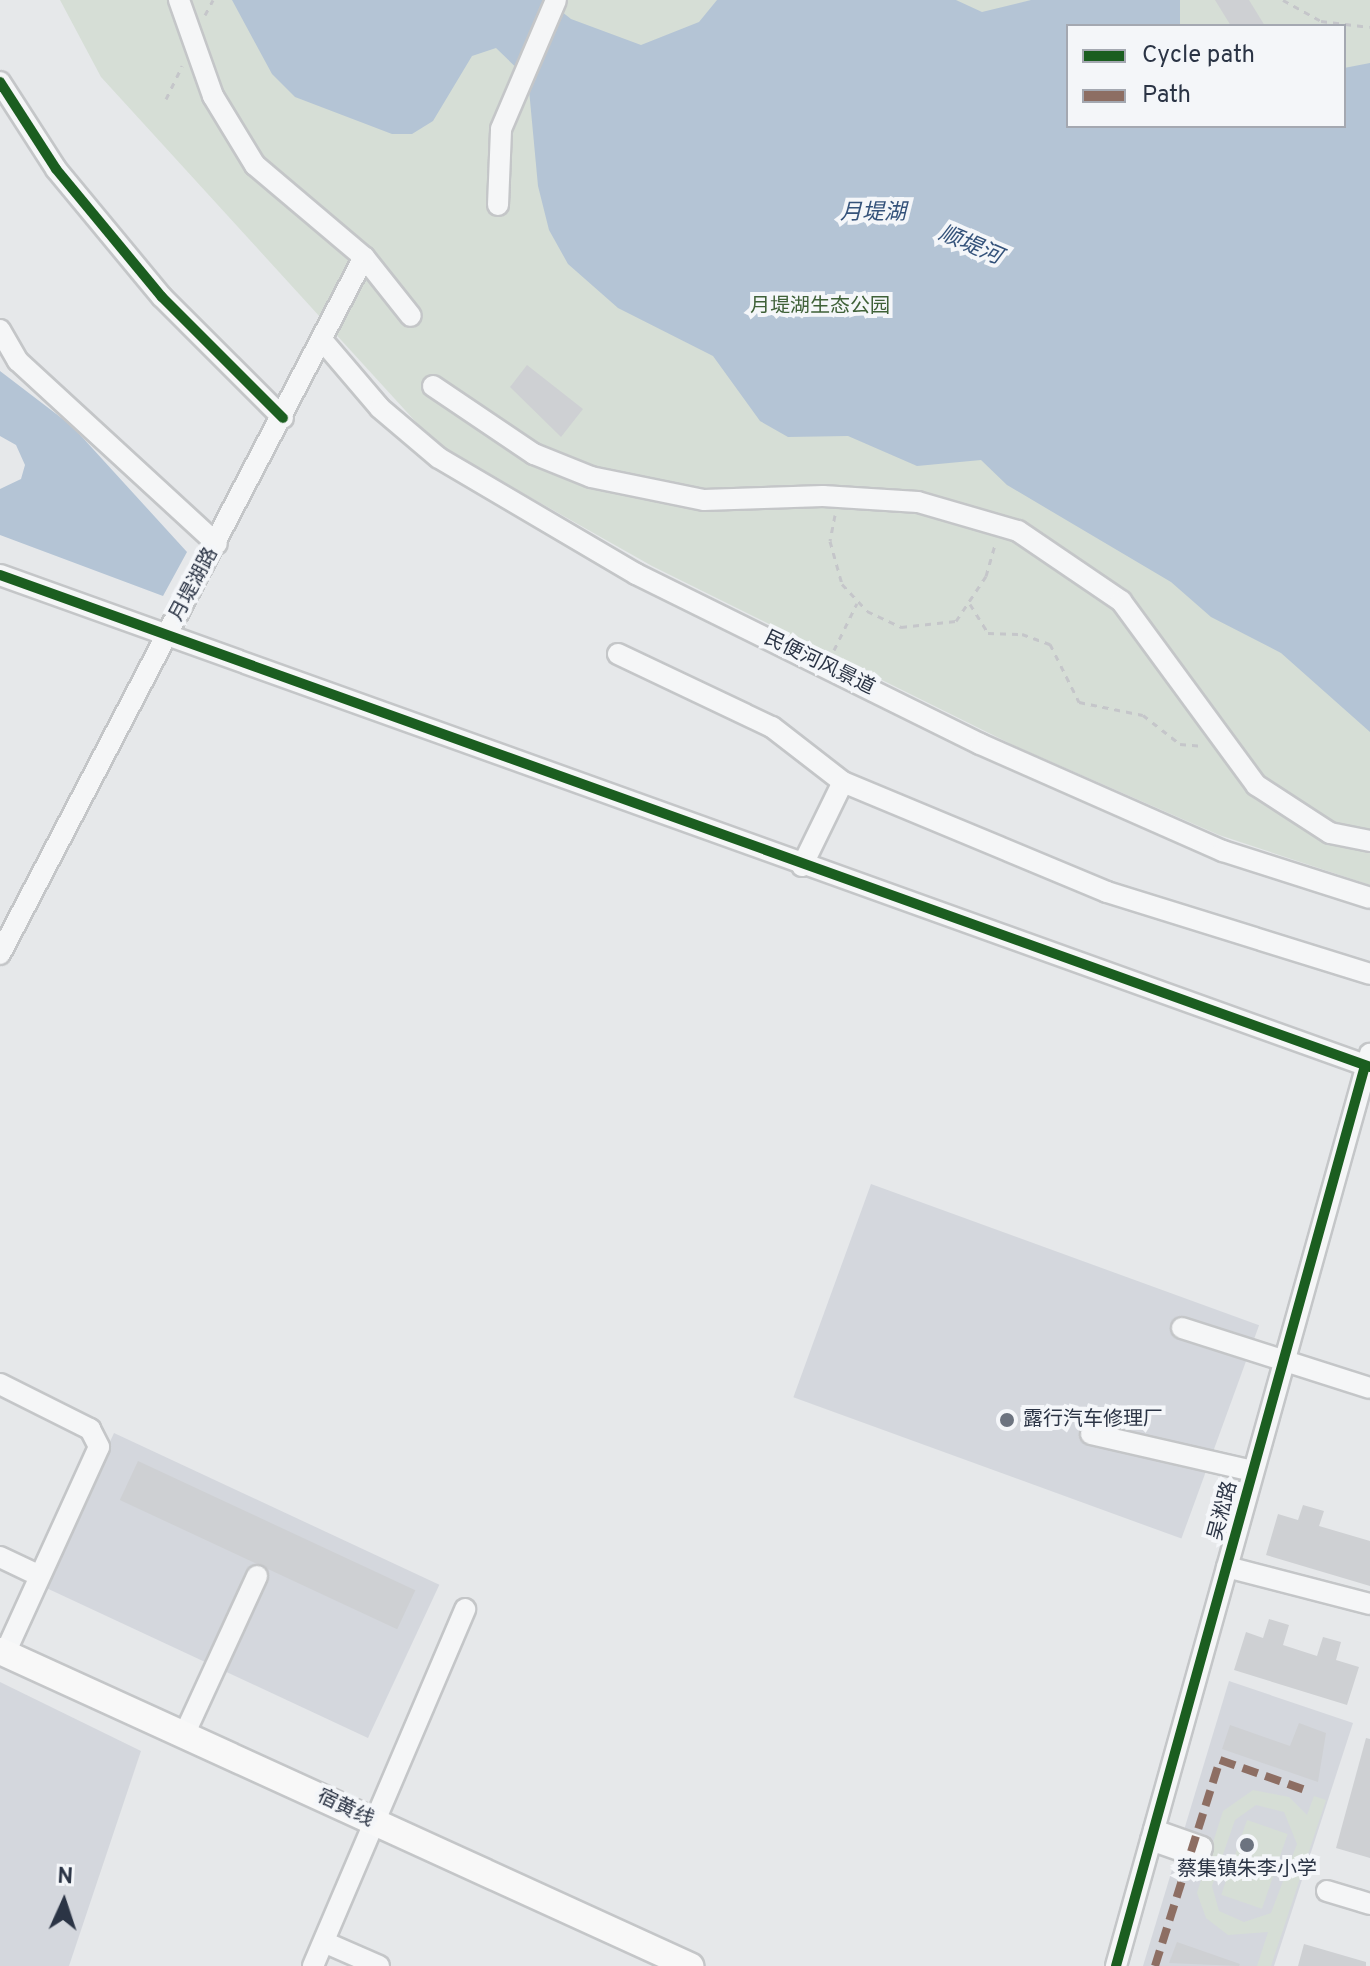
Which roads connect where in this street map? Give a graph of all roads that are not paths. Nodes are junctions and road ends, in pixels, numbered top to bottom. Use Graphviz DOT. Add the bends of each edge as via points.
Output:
graph roads {
  1 [pos="179,0"];
  2 [pos="556,0"];
  3 [pos="0,82"];
  4 [pos="498,205"];
  5 [pos="364,257"];
  6 [pos="411,316"];
  7 [pos="0,330"];
  8 [pos="322,340"];
  9 [pos="433,386"];
  10 [pos="283,418"];
  11 [pos="217,544"];
  12 [pos="0,575"];
  13 [pos="169,636"];
  14 [pos="618,654"];
  15 [pos="843,782"];
  16 [pos="1370,841"];
  17 [pos="802,866"];
  18 [pos="1370,898"];
  19 [pos="0,954"];
  20 [pos="1370,974"];
  21 [pos="1368,1062"];
  22 [pos="1182,1328"];
  23 [pos="1284,1359"];
  24 [pos="0,1384"];
  25 [pos="1370,1388"];
  26 [pos="1091,1434"];
  27 [pos="1253,1471"];
  28 [pos="0,1558"];
  29 [pos="1227,1567"];
  30 [pos="40,1576"];
  31 [pos="257,1576"];
  32 [pos="1370,1604"];
  33 [pos="465,1609"];
  34 [pos="2,1652"];
  35 [pos="184,1735"];
  36 [pos="377,1823"];
  37 [pos="1327,1891"];
  38 [pos="1370,1904"];
  39 [pos="324,1942"];
  40 [pos="313,1966"];
  41 [pos="379,1966"];
  42 [pos="690,1966"];
  43 [pos="1116,1966"];
  1 -- 5 [label="street" via="213,96 255,165"];
  2 -- 4 [label="street" via="511,96 498,146"];
  3 -- 10 [label="street" via="56,169 152,285"];
  5 -- 6 [label="street"];
  5 -- 8 [label="street, 月堤湖路"];
  7 -- 11 [label="street" via="18,361"];
  8 -- 10 [label="street, 月堤湖路"];
  8 -- 18 [label="street, 民便河风景道" via="380,408 488,490 636,574 1223,851"];
  9 -- 16 [label="street" via="534,454 591,477 704,500 841,496 918,502 1000,524 1061,556 1121,601 1159,644 1223,745 1281,806 1330,833"];
  10 -- 11 [label="street, 月堤湖路"];
  11 -- 13 [label="street, 月堤湖路"];
  12 -- 13 [label="street"];
  13 -- 17 [label="street"];
  13 -- 19 [label="street, 月堤湖路"];
  14 -- 15 [label="street" via="772,727"];
  15 -- 17 [label="street"];
  15 -- 20 [label="street" via="1107,892"];
  17 -- 21 [label="street"];
  21 -- 23 [label="street, 吴淞路"];
  22 -- 23 [label="street"];
  23 -- 25 [label="street"];
  23 -- 27 [label="street, 吴淞路"];
  24 -- 30 [label="street" via="98,1437"];
  26 -- 27 [label="street"];
  27 -- 29 [label="street, 吴淞路"];
  28 -- 30 [label="street"];
  29 -- 32 [label="street"];
  29 -- 43 [label="street, 吴淞路"];
  30 -- 34 [label="street"];
  31 -- 35 [label="street"];
  33 -- 36 [label="street"];
  34 -- 35 [label="main road, 宿黄线"];
  35 -- 36 [label="main road, 宿黄线"];
  36 -- 39 [label="street"];
  36 -- 42 [label="main road, 宿黄线"];
  37 -- 38 [label="street"];
  39 -- 40 [label="street"];
  39 -- 41 [label="street"];
}
